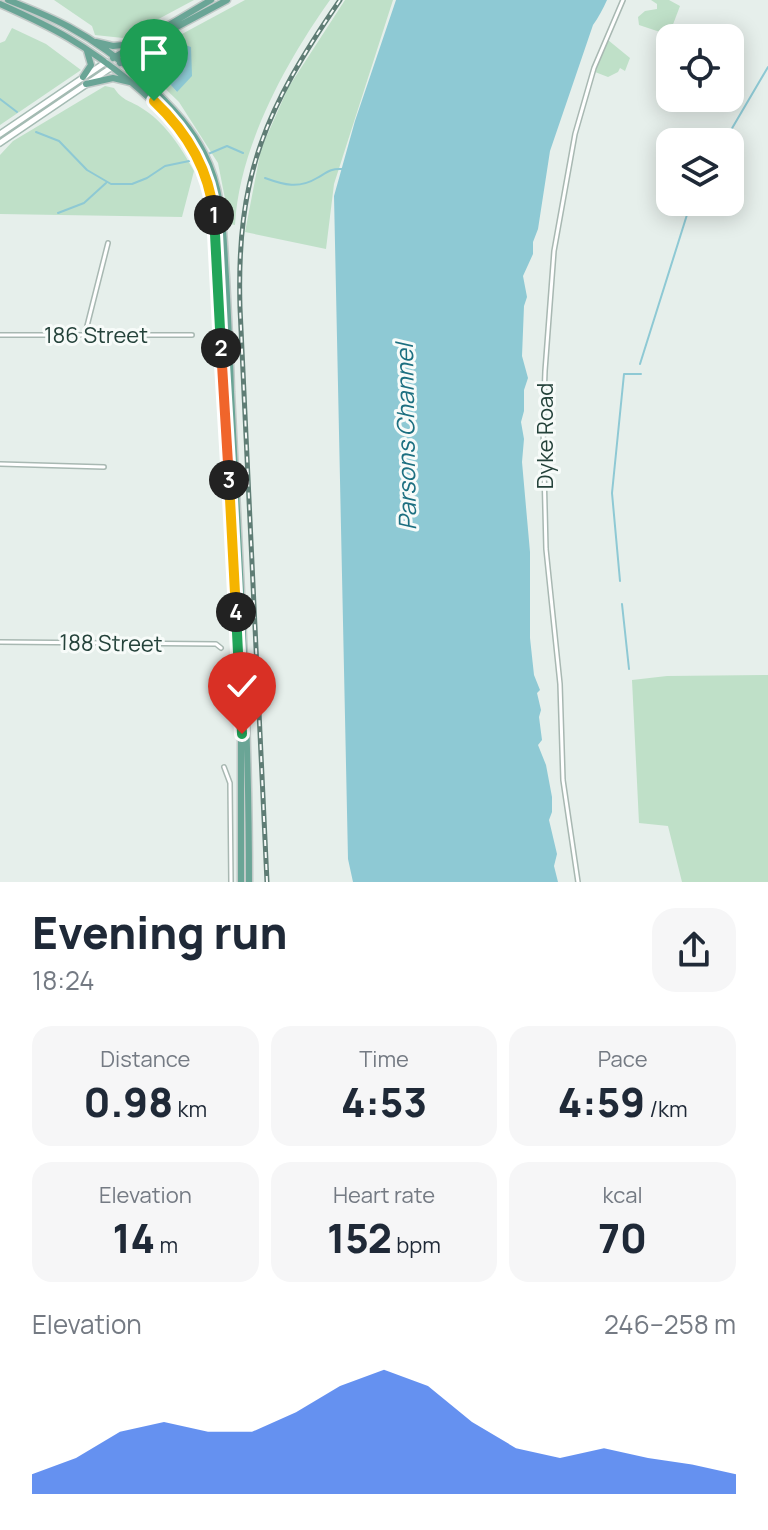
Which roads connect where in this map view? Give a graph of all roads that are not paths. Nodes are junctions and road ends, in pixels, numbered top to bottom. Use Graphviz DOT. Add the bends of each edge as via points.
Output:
graph roads {
  1 [pos="8,0"];
  2 [pos="211,0"];
  3 [pos="227,0"];
  4 [pos="623,0"];
  5 [pos="0,4"];
  6 [pos="85,41"];
  7 [pos="146,42"];
  8 [pos="114,62"];
  9 [pos="85,80"];
  10 [pos="131,82"];
  11 [pos="146,84"];
  12 [pos="186,129"];
  13 [pos="0,134"];
  14 [pos="0,143"];
  15 [pos="108,243"];
  16 [pos="85,334"];
  17 [pos="0,335"];
  18 [pos="192,335"];
  19 [pos="0,464"];
  20 [pos="104,467"];
  21 [pos="0,642"];
  22 [pos="221,648"];
  23 [pos="224,767"];
  24 [pos="231,882"];
  25 [pos="241,882"];
  26 [pos="249,882"];
  27 [pos="578,882"];
  1 -- 6 [label="main road" via="51,18"];
  2 -- 7 [label="main road"];
  3 -- 7 [label="main road"];
  4 -- 27 [label="street, Dyke Road" via="583,98 572,150 554,251 544,385 546,549 560,684 563,780"];
  5 -- 6 [label="main road"];
  6 -- 7 [label="main road" via="124,47"];
  6 -- 8 [label="main road"];
  6 -- 9 [label="main road" via="91,61"];
  7 -- 8 [label="main road"];
  7 -- 11 [label="main road" via="140,65"];
  8 -- 9 [label="main road"];
  8 -- 10 [label="main road"];
  8 -- 11 [label="main road"];
  9 -- 10 [label="main road"];
  9 -- 13 [label="main road"];
  9 -- 14 [label="main road"];
  10 -- 12 [label="main road"];
  11 -- 12 [label="main road" via="172,107"];
  12 -- 25 [label="main road" via="202,165 214,221 241,707"];
  12 -- 26 [label="main road" via="215,178 223,220 249,758"];
  15 -- 16 [label="street"];
  16 -- 17 [label="street, 186 Street"];
  16 -- 18 [label="street, 186 Street"];
  19 -- 20 [label="street"];
  21 -- 22 [label="street, 188 Street"];
  23 -- 24 [label="street" via="230,783"];
}
